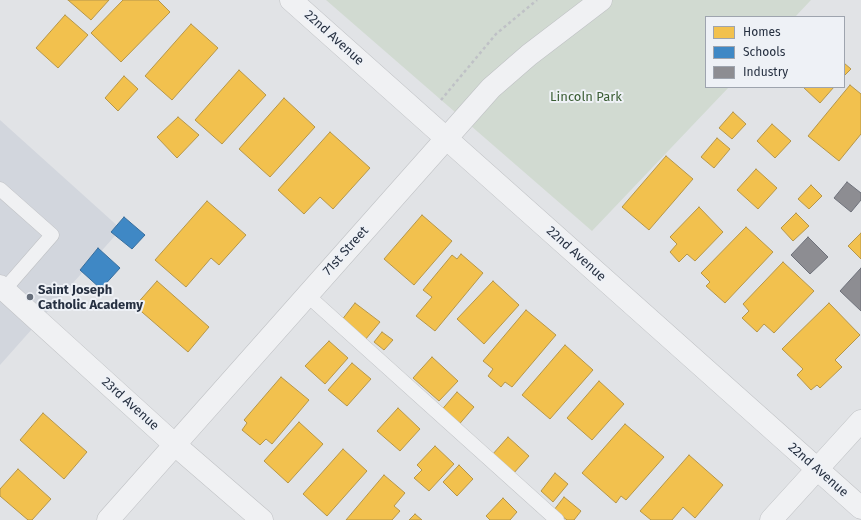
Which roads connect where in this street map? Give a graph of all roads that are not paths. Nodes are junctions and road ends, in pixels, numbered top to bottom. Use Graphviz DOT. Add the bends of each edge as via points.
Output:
graph roads {
  1 [pos="291,0"];
  2 [pos="600,0"];
  3 [pos="447,138"];
  4 [pos="0,189"];
  5 [pos="2,288"];
  6 [pos="307,295"];
  7 [pos="861,421"];
  8 [pos="174,444"];
  9 [pos="816,469"];
  10 [pos="861,508"];
  11 [pos="108,520"];
  12 [pos="262,520"];
  13 [pos="557,520"];
  14 [pos="771,520"];
  1 -- 3 [label="street, 22nd Avenue"];
  2 -- 3 [label="street, 71st Street" via="491,88"];
  3 -- 6 [label="street, 71st Street"];
  3 -- 9 [label="street, 22nd Avenue"];
  4 -- 5 [label="lane" via="52,235"];
  5 -- 8 [label="street, 23rd Avenue"];
  6 -- 8 [label="street, 71st Street"];
  6 -- 13 [label="lane"];
  7 -- 9 [label="street"];
  8 -- 11 [label="street, 71st Street"];
  8 -- 12 [label="street, 23rd Avenue"];
  9 -- 10 [label="street, 22nd Avenue"];
  9 -- 14 [label="street"];
}
